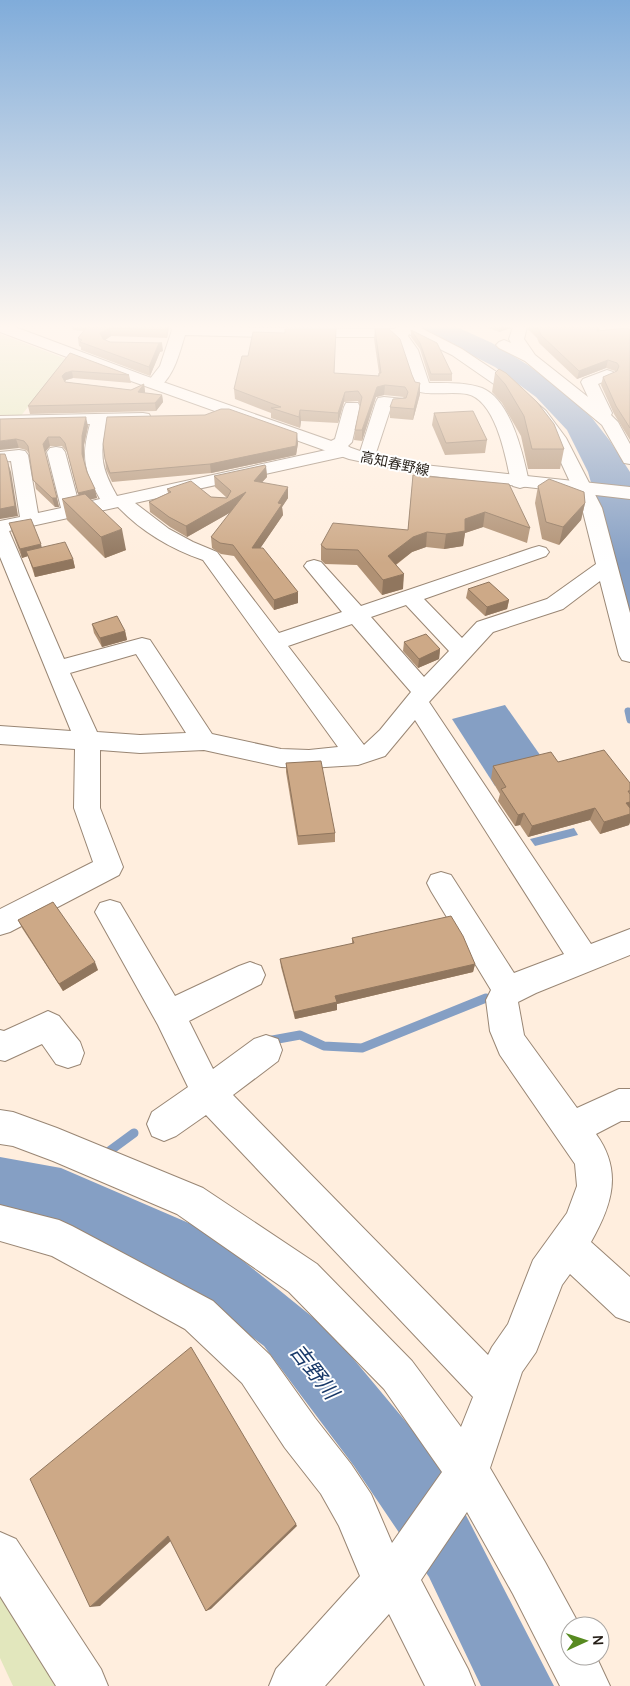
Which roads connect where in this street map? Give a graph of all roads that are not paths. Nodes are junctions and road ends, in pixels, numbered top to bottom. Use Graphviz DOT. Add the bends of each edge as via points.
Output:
graph roads {
  1 [pos="215,406"];
  2 [pos="352,406"];
  3 [pos="383,406"];
  4 [pos="492,406"];
  5 [pos="531,406"];
  6 [pos="589,406"];
  7 [pos="601,406"];
  8 [pos="225,409"];
  9 [pos="197,417"];
  10 [pos="158,418"];
  11 [pos="100,419"];
  12 [pos="0,421"];
  13 [pos="630,421"];
  14 [pos="609,422"];
  15 [pos="338,449"];
  16 [pos="56,452"];
  17 [pos="0,457"];
  18 [pos="367,458"];
  19 [pos="630,459"];
  20 [pos="520,482"];
  21 [pos="196,484"];
  22 [pos="584,488"];
  23 [pos="630,494"];
  24 [pos="215,498"];
  25 [pos="117,502"];
  26 [pos="71,511"];
  27 [pos="30,520"];
  28 [pos="0,527"];
  29 [pos="0,533"];
  30 [pos="539,552"];
  31 [pos="314,566"];
  32 [pos="607,566"];
  33 [pos="410,596"];
  34 [pos="355,615"];
  35 [pos="274,642"];
  36 [pos="462,651"];
  37 [pos="630,655"];
  38 [pos="57,669"];
  39 [pos="420,697"];
  40 [pos="0,735"];
  41 [pos="88,740"];
  42 [pos="204,741"];
  43 [pos="358,756"];
  44 [pos="441,883"];
  45 [pos="110,912"];
  46 [pos="0,923"];
  47 [pos="630,942"];
  48 [pos="585,961"];
  49 [pos="250,975"];
  50 [pos="508,991"];
  51 [pos="169,1015"];
  52 [pos="0,1045"];
  53 [pos="266,1050"];
  54 [pos="68,1053"];
  55 [pos="208,1093"];
  56 [pos="630,1104"];
  57 [pos="164,1124"];
  58 [pos="0,1127"];
  59 [pos="571,1128"];
  60 [pos="0,1223"];
  61 [pos="568,1246"];
  62 [pos="630,1303"];
  63 [pos="496,1392"];
  64 [pos="463,1477"];
  65 [pos="0,1555"];
  66 [pos="394,1575"];
  67 [pos="84,1686"];
  68 [pos="293,1686"];
  69 [pos="451,1686"];
  70 [pos="586,1686"];
  1 -- 8 [label="street, 高知春野線"];
  2 -- 15 [label="street" via="343,442"];
  3 -- 18 [label="street"];
  4 -- 20 [label="street" via="508,434"];
  5 -- 22 [label="street" via="560,442"];
  6 -- 14 [label="street"];
  7 -- 14 [label="street"];
  8 -- 9 [label="street"];
  8 -- 15 [label="street, 高知春野線"];
  10 -- 11 [label="street"];
  11 -- 12 [label="street"];
  11 -- 25 [label="street" via="91,451 94,472"];
  13 -- 14 [label="street"];
  14 -- 19 [label="street"];
  15 -- 18 [label="street, 高知春野線"];
  15 -- 21 [label="street"];
  16 -- 26 [label="street"];
  17 -- 27 [label="street" via="19,455"];
  18 -- 20 [label="street, 高知春野線" via="424,470"];
  20 -- 22 [label="street, 高知春野線"];
  21 -- 24 [label="street"];
  21 -- 25 [label="street"];
  22 -- 23 [label="street, 高知春野線"];
  22 -- 32 [label="street"];
  25 -- 26 [label="street"];
  25 -- 35 [label="street" via="173,541 210,556"];
  26 -- 27 [label="street"];
  27 -- 28 [label="street"];
  29 -- 38 [label="street"];
  30 -- 33 [label="street"];
  31 -- 34 [label="street"];
  32 -- 36 [label="street" via="555,604 485,626"];
  32 -- 37 [label="street"];
  33 -- 34 [label="street"];
  33 -- 36 [label="street"];
  34 -- 35 [label="street"];
  34 -- 39 [label="street"];
  35 -- 43 [label="street"];
  36 -- 39 [label="street"];
  38 -- 41 [label="street"];
  38 -- 42 [label="street" via="142,645"];
  39 -- 43 [label="street" via="376,750"];
  39 -- 48 [label="street"];
  40 -- 41 [label="street"];
  41 -- 42 [label="street" via="140,744"];
  41 -- 46 [label="street" via="87,808 110,867"];
  42 -- 43 [label="street" via="281,758"];
  44 -- 50 [label="street"];
  45 -- 51 [label="street"];
  47 -- 48 [label="street"];
  48 -- 50 [label="street"];
  49 -- 51 [label="street"];
  50 -- 59 [label="street" via="502,1000 511,1044"];
  51 -- 55 [label="street"];
  52 -- 54 [label="street" via="5,1046 48,1026"];
  53 -- 55 [label="street"];
  55 -- 57 [label="street"];
  55 -- 63 [label="street"];
  56 -- 59 [label="street" via="619,1105"];
  58 -- 64 [label="street" via="57,1145 190,1201 303,1278 398,1375"];
  59 -- 61 [label="street" via="594,1165 595,1186 594,1195"];
  60 -- 66 [label="street" via="60,1239 199,1315 256,1368 300,1434 336,1479"];
  61 -- 62 [label="street"];
  61 -- 63 [label="street" via="547,1274 522,1338 506,1361"];
  63 -- 64 [label="street"];
  64 -- 66 [label="street"];
  64 -- 70 [label="street" via="529,1578"];
  65 -- 67 [label="street"];
  66 -- 68 [label="street"];
  66 -- 69 [label="street"];
}
